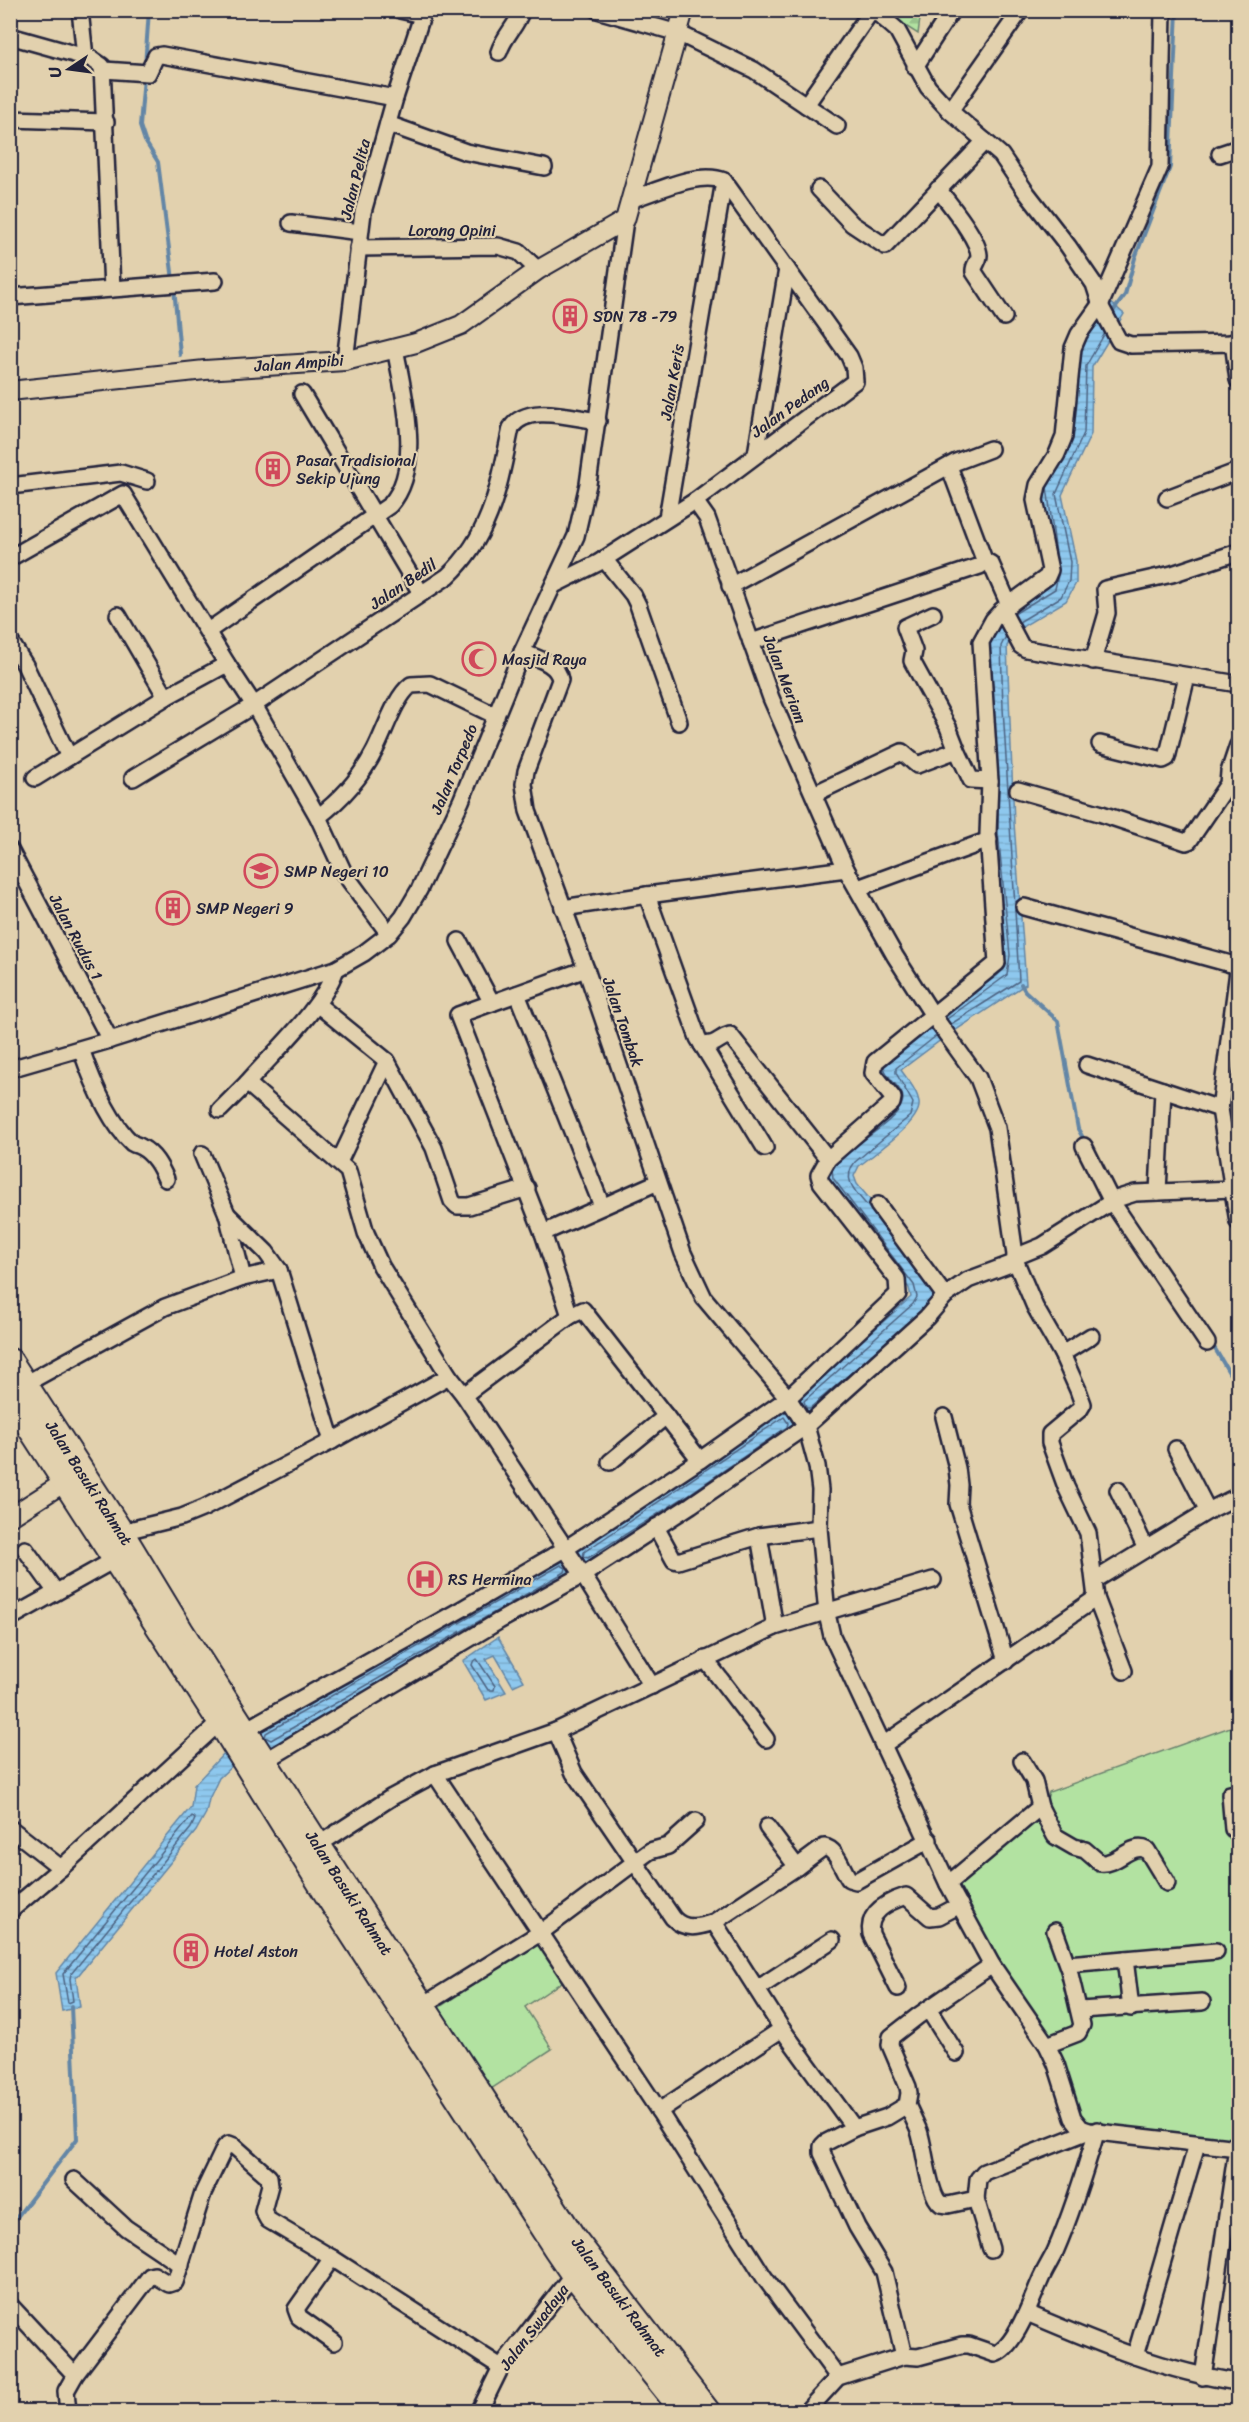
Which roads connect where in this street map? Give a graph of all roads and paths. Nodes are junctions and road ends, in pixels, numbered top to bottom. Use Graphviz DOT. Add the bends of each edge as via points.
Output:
graph roads {
  1 [pos="80,10"];
  2 [pos="400,10"];
  3 [pos="522,10"];
  4 [pos="597,10"];
  5 [pos="684,10"];
  6 [pos="873,10"];
  7 [pos="952,10"];
  8 [pos="1021,10"];
  9 [pos="1163,10"];
  10 [pos="423,13"];
  11 [pos="678,33"];
  12 [pos="10,36"];
  13 [pos="499,52"];
  14 [pos="85,57"];
  15 [pos="915,67"];
  16 [pos="104,70"];
  17 [pos="395,98"];
  18 [pos="806,105"];
  19 [pos="950,111"];
  20 [pos="10,119"];
  21 [pos="106,122"];
  22 [pos="388,124"];
  23 [pos="837,126"];
  24 [pos="985,141"];
  25 [pos="1239,148"];
  26 [pos="1220,154"];
  27 [pos="544,167"];
  28 [pos="724,181"];
  29 [pos="819,189"];
  30 [pos="938,189"];
  31 [pos="632,198"];
  32 [pos="625,220"];
  33 [pos="291,223"];
  34 [pos="360,232"];
  35 [pos="358,248"];
  36 [pos="787,269"];
  37 [pos="538,270"];
  38 [pos="214,281"];
  39 [pos="112,289"];
  40 [pos="10,297"];
  41 [pos="1101,306"];
  42 [pos="1004,317"];
  43 [pos="1236,343"];
  44 [pos="395,348"];
  45 [pos="345,361"];
  46 [pos="1239,380"];
  47 [pos="10,391"];
  48 [pos="302,394"];
  49 [pos="597,421"];
  50 [pos="990,449"];
  51 [pos="756,454"];
  52 [pos="949,466"];
  53 [pos="1239,471"];
  54 [pos="147,481"];
  55 [pos="10,486"];
  56 [pos="1167,498"];
  57 [pos="695,501"];
  58 [pos="374,516"];
  59 [pos="667,518"];
  60 [pos="1239,552"];
  61 [pos="10,558"];
  62 [pos="604,559"];
  63 [pos="984,560"];
  64 [pos="554,585"];
  65 [pos="730,586"];
  66 [pos="422,593"];
  67 [pos="1005,610"];
  68 [pos="933,614"];
  69 [pos="118,615"];
  70 [pos="208,631"];
  71 [pos="10,641"];
  72 [pos="751,642"];
  73 [pos="522,652"];
  74 [pos="1094,661"];
  75 [pos="227,664"];
  76 [pos="1187,676"];
  77 [pos="1239,684"];
  78 [pos="166,697"];
  79 [pos="254,705"];
  80 [pos="496,716"];
  81 [pos="679,722"];
  82 [pos="1100,744"];
  83 [pos="1239,745"];
  84 [pos="957,750"];
  85 [pos="69,757"];
  86 [pos="35,778"];
  87 [pos="133,778"];
  88 [pos="990,782"];
  89 [pos="1018,790"];
  90 [pos="814,794"];
  91 [pos="318,817"];
  92 [pos="989,840"];
  93 [pos="10,850"];
  94 [pos="846,868"];
  95 [pos="858,888"];
  96 [pos="647,895"];
  97 [pos="1024,907"];
  98 [pos="563,908"];
  99 [pos="389,934"];
  100 [pos="459,941"];
  101 [pos="1239,966"];
  102 [pos="336,969"];
  103 [pos="586,969"];
  104 [pos="1239,971"];
  105 [pos="517,994"];
  106 [pos="492,1003"];
  107 [pos="317,1004"];
  108 [pos="934,1016"];
  109 [pos="110,1040"];
  110 [pos="702,1046"];
  111 [pos="81,1049"];
  112 [pos="387,1061"];
  113 [pos="1087,1065"];
  114 [pos="10,1069"];
  115 [pos="247,1083"];
  116 [pos="1231,1087"];
  117 [pos="1163,1090"];
  118 [pos="1220,1109"];
  119 [pos="220,1110"];
  120 [pos="1084,1146"];
  121 [pos="765,1148"];
  122 [pos="202,1154"];
  123 [pos="828,1159"];
  124 [pos="339,1162"];
  125 [pos="166,1179"];
  126 [pos="658,1182"];
  127 [pos="527,1188"];
  128 [pos="1233,1189"];
  129 [pos="1158,1192"];
  130 [pos="1118,1199"];
  131 [pos="878,1205"];
  132 [pos="602,1206"];
  133 [pos="227,1214"];
  134 [pos="1239,1222"];
  135 [pos="543,1233"];
  136 [pos="1015,1259"];
  137 [pos="279,1270"];
  138 [pos="243,1278"];
  139 [pos="945,1296"];
  140 [pos="570,1316"];
  141 [pos="1091,1336"];
  142 [pos="1207,1343"];
  143 [pos="1062,1354"];
  144 [pos="10,1361"];
  145 [pos="449,1376"];
  146 [pos="18,1390"];
  147 [pos="464,1395"];
  148 [pos="789,1400"];
  149 [pos="666,1416"];
  150 [pos="944,1418"];
  151 [pos="805,1423"];
  152 [pos="332,1442"];
  153 [pos="1176,1449"];
  154 [pos="699,1460"];
  155 [pos="610,1462"];
  156 [pos="65,1482"];
  157 [pos="1118,1490"];
  158 [pos="1239,1496"];
  159 [pos="1208,1511"];
  160 [pos="10,1517"];
  161 [pos="656,1527"];
  162 [pos="819,1528"];
  163 [pos="121,1532"];
  164 [pos="759,1536"];
  165 [pos="25,1549"];
  166 [pos="1146,1549"];
  167 [pos="567,1551"];
  168 [pos="114,1560"];
  169 [pos="582,1573"];
  170 [pos="933,1580"];
  171 [pos="1095,1580"];
  172 [pos="56,1592"];
  173 [pos="1096,1598"];
  174 [pos="826,1611"];
  175 [pos="10,1618"];
  176 [pos="775,1627"];
  177 [pos="705,1659"];
  178 [pos="1006,1661"];
  179 [pos="1124,1671"];
  180 [pos="652,1686"];
  181 [pos="235,1731"];
  182 [pos="556,1731"];
  183 [pos="766,1739"];
  184 [pos="883,1745"];
  185 [pos="1023,1761"];
  186 [pos="258,1762"];
  187 [pos="435,1774"];
  188 [pos="1230,1794"];
  189 [pos="1040,1807"];
  190 [pos="696,1821"];
  191 [pos="767,1827"];
  192 [pos="10,1828"];
  193 [pos="1238,1832"];
  194 [pos="929,1840"];
  195 [pos="318,1845"];
  196 [pos="635,1862"];
  197 [pos="797,1867"];
  198 [pos="60,1868"];
  199 [pos="1167,1883"];
  200 [pos="948,1884"];
  201 [pos="960,1905"];
  202 [pos="10,1911"];
  203 [pos="714,1922"];
  204 [pos="1055,1931"];
  205 [pos="540,1933"];
  206 [pos="832,1940"];
  207 [pos="1216,1951"];
  208 [pos="1125,1959"];
  209 [pos="992,1965"];
  210 [pos="1068,1965"];
  211 [pos="898,1988"];
  212 [pos="757,1989"];
  213 [pos="1202,2002"];
  214 [pos="422,2006"];
  215 [pos="1131,2008"];
  216 [pos="928,2009"];
  217 [pos="1080,2010"];
  218 [pos="782,2029"];
  219 [pos="1047,2045"];
  220 [pos="956,2053"];
  221 [pos="907,2104"];
  222 [pos="659,2111"];
  223 [pos="854,2128"];
  224 [pos="1093,2130"];
  225 [pos="1197,2144"];
  226 [pos="1238,2148"];
  227 [pos="74,2180"];
  228 [pos="976,2199"];
  229 [pos="991,2249"];
  230 [pos="332,2258"];
  231 [pos="181,2265"];
  232 [pos="573,2274"];
  233 [pos="10,2305"];
  234 [pos="1027,2313"];
  235 [pos="334,2342"];
  236 [pos="904,2356"];
  237 [pos="1135,2356"];
  238 [pos="501,2367"];
  239 [pos="75,2375"];
  240 [pos="838,2377"];
  241 [pos="1203,2377"];
  242 [pos="1239,2382"];
  243 [pos="68,2412"];
  244 [pos="479,2412"];
  245 [pos="684,2412"];
  246 [pos="708,2412"];
  247 [pos="806,2412"];
  1 -- 14 [label="street"];
  2 -- 10 [label="street"];
  3 -- 13 [label="street"];
  4 -- 11 [label="street"];
  5 -- 11 [label="street"];
  6 -- 15 [label="street" via="897,30"];
  6 -- 18 [label="street"];
  7 -- 15 [label="street"];
  8 -- 19 [label="street"];
  9 -- 41 [label="street" via="1160,167"];
  10 -- 17 [label="street, Jalan Pelita"];
  11 -- 18 [label="street" via="754,70"];
  11 -- 31 [label="street"];
  12 -- 14 [label="street"];
  14 -- 16 [label="street" via="100,63"];
  15 -- 19 [label="street"];
  16 -- 17 [label="street" via="142,74 156,56 162,55"];
  16 -- 21 [label="street"];
  17 -- 22 [label="street, Jalan Pelita"];
  18 -- 23 [label="street"];
  19 -- 24 [label="street"];
  20 -- 21 [label="street"];
  21 -- 39 [label="street"];
  22 -- 27 [label="street" via="465,152"];
  22 -- 34 [label="street, Jalan Pelita"];
  24 -- 30 [label="street"];
  24 -- 41 [label="street" via="1001,155 1068,246 1094,284"];
  25 -- 26 [label="street"];
  28 -- 31 [label="street" via="705,177"];
  28 -- 36 [label="street, Jalan Pedang"];
  28 -- 59 [label="street, Jalan Keris"];
  29 -- 30 [label="street" via="852,224 885,246"];
  30 -- 42 [label="street" via="978,248 974,272"];
  31 -- 32 [label="street"];
  32 -- 37 [label="street, Jalan Ampibi"];
  32 -- 49 [label="street, Jalan Torpedo"];
  33 -- 34 [label="street"];
  34 -- 35 [label="street, Jalan Pelita"];
  35 -- 37 [label="street, Lorong Opini" via="498,246 519,252"];
  35 -- 45 [label="street, Jalan Pelita"];
  36 -- 51 [label="street"];
  36 -- 51 [label="street, Jalan Pedang" via="849,356 855,381"];
  37 -- 44 [label="street, Jalan Ampibi" via="461,325"];
  38 -- 39 [label="street"];
  39 -- 40 [label="street"];
  41 -- 43 [label="street" via="1119,341 1131,345"];
  41 -- 67 [label="street" via="1073,348 1064,437 1036,492 1050,570 1047,577"];
  43 -- 46 [label="street"];
  44 -- 45 [label="street, Jalan Ampibi"];
  44 -- 58 [label="street" via="408,427 407,469 398,498"];
  45 -- 47 [label="street, Jalan Ampibi" via="205,370"];
  48 -- 58 [label="street"];
  49 -- 64 [label="street, Jalan Torpedo" via="576,536"];
  49 -- 66 [label="street, Jalan Bedil" via="539,414 524,416 514,423 497,494 472,551 448,576"];
  50 -- 52 [label="street"];
  51 -- 57 [label="street, Jalan Pedang"];
  52 -- 63 [label="street"];
  52 -- 65 [label="street"];
  53 -- 56 [label="street"];
  54 -- 55 [label="street" via="121,473"];
  57 -- 59 [label="street, Jalan Pedang"];
  57 -- 65 [label="street, Jalan Meriam" via="707,518"];
  58 -- 66 [label="street"];
  58 -- 70 [label="street"];
  59 -- 62 [label="street, Jalan Pedang"];
  60 -- 74 [label="street" via="1172,574 1105,589 1107,613"];
  61 -- 70 [label="street" via="123,494"];
  62 -- 64 [label="street, Jalan Pedang"];
  62 -- 81 [label="street" via="638,605"];
  63 -- 67 [label="street" via="991,564"];
  63 -- 72 [label="street" via="980,566"];
  64 -- 73 [label="street, Jalan Torpedo"];
  65 -- 72 [label="street, Jalan Meriam"];
  66 -- 79 [label="street, Jalan Bedil"];
  67 -- 74 [label="street" via="1026,649"];
  67 -- 88 [label="street" via="993,620 981,642"];
  68 -- 84 [label="street" via="905,627 914,651 912,661"];
  69 -- 78 [label="street"];
  70 -- 75 [label="street"];
  71 -- 85 [label="street"];
  72 -- 90 [label="street, Jalan Meriam"];
  73 -- 80 [label="street, Jalan Torpedo"];
  73 -- 98 [label="street, Jalan Tombak" via="554,666 560,680 530,757 524,784 528,811"];
  74 -- 76 [label="street"];
  75 -- 78 [label="street"];
  75 -- 79 [label="street"];
  76 -- 77 [label="street"];
  76 -- 82 [label="street" via="1167,758"];
  78 -- 85 [label="street"];
  79 -- 87 [label="street, Jalan Bedil"];
  79 -- 91 [label="street"];
  80 -- 91 [label="street" via="430,684 411,685 400,697 357,781"];
  80 -- 99 [label="street, Jalan Torpedo" via="419,890"];
  83 -- 89 [label="street" via="1228,783 1186,842"];
  84 -- 88 [label="street" via="972,781"];
  84 -- 90 [label="street" via="917,765 901,752"];
  85 -- 86 [label="street"];
  88 -- 92 [label="street"];
  90 -- 94 [label="street, Jalan Meriam"];
  91 -- 99 [label="street" via="344,873"];
  92 -- 95 [label="street"];
  92 -- 108 [label="street" via="997,963"];
  93 -- 109 [label="street, Jalan Rudus 1"];
  94 -- 95 [label="street, Jalan Meriam"];
  94 -- 96 [label="street"];
  95 -- 108 [label="street, Jalan Meriam"];
  96 -- 98 [label="street"];
  96 -- 110 [label="street"];
  97 -- 101 [label="street"];
  98 -- 103 [label="street, Jalan Tombak"];
  99 -- 102 [label="street, Jalan Torpedo"];
  100 -- 106 [label="street"];
  102 -- 107 [label="street"];
  102 -- 109 [label="street, Jalan Torpedo"];
  103 -- 105 [label="street"];
  103 -- 126 [label="street, Jalan Tombak"];
  104 -- 116 [label="street"];
  105 -- 106 [label="street"];
  105 -- 132 [label="street"];
  106 -- 127 [label="street" via="458,1015"];
  107 -- 112 [label="street"];
  107 -- 115 [label="street"];
  108 -- 123 [label="street" via="875,1062 873,1072 892,1103"];
  108 -- 136 [label="street, Jalan Meriam" via="978,1078 997,1128"];
  109 -- 111 [label="street, Jalan Torpedo"];
  110 -- 121 [label="street"];
  110 -- 123 [label="street" via="714,1045 730,1035"];
  111 -- 114 [label="street, Jalan Torpedo"];
  111 -- 125 [label="street" via="91,1080 110,1113 131,1141 158,1162"];
  112 -- 124 [label="street"];
  112 -- 127 [label="street" via="434,1148 457,1206"];
  113 -- 117 [label="street"];
  115 -- 119 [label="street"];
  115 -- 124 [label="street"];
  116 -- 118 [label="street"];
  117 -- 118 [label="street"];
  117 -- 129 [label="street"];
  118 -- 128 [label="street"];
  120 -- 130 [label="street"];
  122 -- 133 [label="street"];
  123 -- 148 [label="street" via="820,1171 821,1182 897,1279 899,1289 894,1300"];
  124 -- 145 [label="street" via="348,1171 366,1233 381,1266"];
  126 -- 132 [label="street"];
  126 -- 148 [label="street, Jalan Tombak" via="704,1298"];
  127 -- 135 [label="street"];
  128 -- 129 [label="street"];
  128 -- 134 [label="street"];
  129 -- 130 [label="street"];
  130 -- 136 [label="street"];
  130 -- 142 [label="street"];
  131 -- 139 [label="street"];
  132 -- 135 [label="street"];
  133 -- 137 [label="street"];
  133 -- 138 [label="street"];
  135 -- 140 [label="street"];
  136 -- 139 [label="street" via="968,1280"];
  136 -- 143 [label="street, Jalan Meriam"];
  137 -- 138 [label="street"];
  137 -- 152 [label="street"];
  138 -- 146 [label="street" via="165,1306"];
  139 -- 151 [label="street" via="927,1317"];
  140 -- 147 [label="street"];
  140 -- 149 [label="street" via="583,1310"];
  141 -- 143 [label="street"];
  143 -- 171 [label="street, Jalan Meriam" via="1083,1404 1049,1438 1088,1533"];
  144 -- 146 [label="highway, Jalan Basuki Rahmat"];
  145 -- 147 [label="street"];
  145 -- 152 [label="street"];
  146 -- 156 [label="highway, Jalan Basuki Rahmat"];
  146 -- 163 [label="highway, Jalan Basuki Rahmat"];
  147 -- 167 [label="street"];
  148 -- 151 [label="street, Jalan Tombak"];
  148 -- 154 [label="street"];
  149 -- 154 [label="street"];
  149 -- 155 [label="street"];
  150 -- 178 [label="street" via="957,1468 958,1504"];
  151 -- 161 [label="street"];
  151 -- 162 [label="street, Jalan Tombak" via="817,1466"];
  152 -- 163 [label="street" via="194,1513"];
  153 -- 159 [label="street"];
  154 -- 167 [label="street"];
  156 -- 160 [label="street"];
  156 -- 168 [label="highway, Jalan Basuki Rahmat"];
  157 -- 166 [label="street"];
  158 -- 159 [label="street"];
  159 -- 166 [label="street"];
  161 -- 164 [label="street" via="678,1561"];
  161 -- 169 [label="street"];
  162 -- 164 [label="street"];
  162 -- 174 [label="street, Jalan Tombak"];
  163 -- 181 [label="highway, Jalan Basuki Rahmat"];
  164 -- 176 [label="street"];
  165 -- 172 [label="street"];
  166 -- 171 [label="street"];
  167 -- 169 [label="street"];
  167 -- 181 [label="street"];
  168 -- 172 [label="street"];
  168 -- 181 [label="highway, Jalan Basuki Rahmat"];
  169 -- 180 [label="street"];
  169 -- 186 [label="street"];
  170 -- 174 [label="street"];
  171 -- 173 [label="street"];
  172 -- 175 [label="street"];
  173 -- 178 [label="street"];
  173 -- 179 [label="street"];
  174 -- 176 [label="street"];
  174 -- 184 [label="street, Jalan Tombak" via="832,1636"];
  176 -- 177 [label="street"];
  177 -- 180 [label="street"];
  177 -- 183 [label="street"];
  178 -- 184 [label="street"];
  180 -- 182 [label="street"];
  181 -- 186 [label="highway, Jalan Basuki Rahmat"];
  181 -- 198 [label="street"];
  182 -- 187 [label="street"];
  182 -- 196 [label="street" via="574,1773"];
  184 -- 194 [label="street, Jalan Tombak"];
  185 -- 189 [label="street" via="1034,1781"];
  186 -- 195 [label="highway, Jalan Basuki Rahmat"];
  186 -- 232 [label="highway, Jalan Basuki Rahmat" via="329,1898"];
  187 -- 195 [label="street"];
  187 -- 205 [label="street"];
  188 -- 193 [label="street" via="1233,1829"];
  189 -- 199 [label="street" via="1055,1836 1085,1850 1100,1863 1109,1863 1137,1848 1147,1850"];
  189 -- 200 [label="street"];
  190 -- 196 [label="street" via="668,1846 650,1851"];
  191 -- 197 [label="street"];
  192 -- 198 [label="street"];
  194 -- 197 [label="street" via="856,1881 849,1879 829,1847 820,1848"];
  194 -- 200 [label="street, Jalan Tombak"];
  195 -- 214 [label="highway, Jalan Basuki Rahmat"];
  196 -- 203 [label="street" via="679,1925"];
  196 -- 205 [label="street"];
  197 -- 203 [label="street"];
  198 -- 202 [label="street"];
  200 -- 201 [label="street, Jalan Tombak"];
  201 -- 209 [label="street, Jalan Tombak"];
  201 -- 211 [label="street" via="939,1917 930,1917 906,1896 871,1917 871,1934"];
  203 -- 212 [label="street"];
  204 -- 210 [label="street"];
  205 -- 214 [label="street"];
  205 -- 222 [label="street"];
  206 -- 212 [label="street"];
  207 -- 208 [label="street"];
  208 -- 210 [label="street"];
  208 -- 215 [label="street"];
  209 -- 216 [label="street"];
  209 -- 219 [label="street, Jalan Tombak"];
  210 -- 217 [label="street"];
  212 -- 218 [label="street"];
  213 -- 215 [label="street"];
  214 -- 246 [label="highway, Jalan Basuki Rahmat" via="573,2237"];
  215 -- 217 [label="street"];
  216 -- 220 [label="street"];
  216 -- 221 [label="street" via="891,2037 890,2045 908,2087"];
  217 -- 219 [label="street" via="1081,2030"];
  218 -- 222 [label="street"];
  218 -- 223 [label="street"];
  219 -- 224 [label="street, Jalan Tombak" via="1073,2118 1082,2128"];
  221 -- 223 [label="street" via="887,2117"];
  221 -- 228 [label="street" via="923,2145 936,2201 948,2205"];
  222 -- 240 [label="street" via="764,2277"];
  223 -- 236 [label="street" via="825,2143 822,2153 857,2227 884,2272"];
  224 -- 225 [label="street"];
  224 -- 228 [label="street" via="984,2172 978,2179"];
  224 -- 234 [label="street" via="1065,2227"];
  225 -- 226 [label="street"];
  225 -- 237 [label="street"];
  226 -- 241 [label="street"];
  227 -- 231 [label="street" via="126,2228"];
  228 -- 229 [label="street"];
  230 -- 231 [label="street" via="266,2218 263,2211 269,2177 230,2144 225,2146 203,2193"];
  230 -- 235 [label="street" via="296,2309 299,2317"];
  230 -- 238 [label="street"];
  231 -- 239 [label="street" via="173,2284 150,2276"];
  232 -- 238 [label="street, Jalan Swadaya"];
  232 -- 245 [label="highway, Jalan Basuki Rahmat"];
  233 -- 239 [label="street"];
  234 -- 236 [label="street" via="999,2353 962,2345 918,2357"];
  234 -- 237 [label="street"];
  236 -- 240 [label="street"];
  237 -- 241 [label="street"];
  238 -- 244 [label="street, Jalan Swadaya"];
  239 -- 243 [label="street" via="66,2391"];
  240 -- 247 [label="street"];
  241 -- 242 [label="street"];
}
